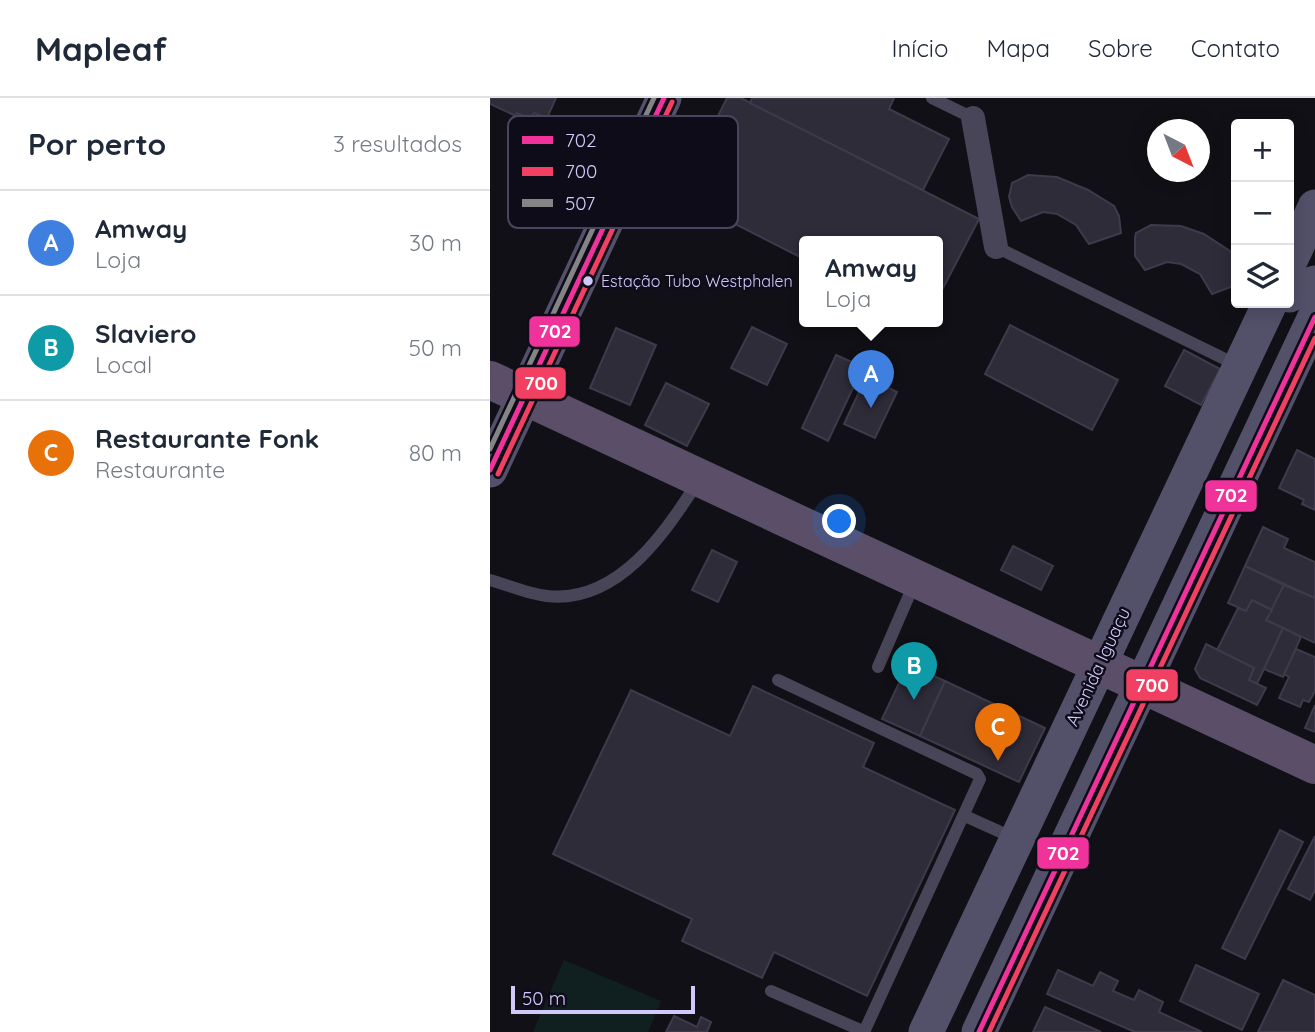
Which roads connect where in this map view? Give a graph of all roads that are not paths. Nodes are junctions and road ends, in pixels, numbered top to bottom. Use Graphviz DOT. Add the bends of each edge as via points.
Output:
graph roads {
  1 [pos="664,98"];
  2 [pos="932,98"];
  3 [pos="656,116"];
  4 [pos="973,118"];
  5 [pos="1315,207"];
  6 [pos="603,228"];
  7 [pos="996,247"];
  8 [pos="1294,252"];
  9 [pos="1315,283"];
  10 [pos="1294,293"];
  11 [pos="1268,308"];
  12 [pos="1310,339"];
  13 [pos="1240,367"];
  14 [pos="490,380"];
  15 [pos="525,396"];
  16 [pos="490,470"];
  17 [pos="700,478"];
  18 [pos="916,579"];
  19 [pos="490,580"];
  20 [pos="1100,664"];
  21 [pos="878,667"];
  22 [pos="778,680"];
  23 [pos="1142,684"];
  24 [pos="1315,765"];
  25 [pos="965,816"];
  26 [pos="1017,839"];
  27 [pos="1041,900"];
  28 [pos="771,990"];
  29 [pos="864,1032"];
  30 [pos="926,1032"];
  31 [pos="979,1032"];
  1 -- 3 [label="main road"];
  2 -- 4 [label="lane"];
  4 -- 7 [label="street"];
  5 -- 8 [label="main road"];
  6 -- 15 [label="main road"];
  7 -- 13 [label="lane"];
  9 -- 10 [label="main road"];
  11 -- 13 [label="main road, Avenida Iguaçu"];
  12 -- 23 [label="main road"];
  13 -- 20 [label="main road, Avenida Iguaçu"];
  14 -- 15 [label="main road"];
  15 -- 16 [label="main road"];
  15 -- 17 [label="main road"];
  17 -- 18 [label="main road"];
  17 -- 19 [label="lane" via="675,518 620,576 594,592 548,596"];
  18 -- 20 [label="main road"];
  18 -- 21 [label="lane"];
  20 -- 23 [label="main road"];
  20 -- 26 [label="main road, Avenida Iguaçu"];
  22 -- 25 [label="lane" via="977,774 978,786"];
  23 -- 24 [label="main road"];
  23 -- 27 [label="main road"];
  25 -- 26 [label="lane"];
  25 -- 29 [label="lane"];
  26 -- 27 [label="main road"];
  26 -- 30 [label="main road, Avenida Iguaçu"];
  27 -- 31 [label="main road"];
  28 -- 29 [label="lane"];
}
